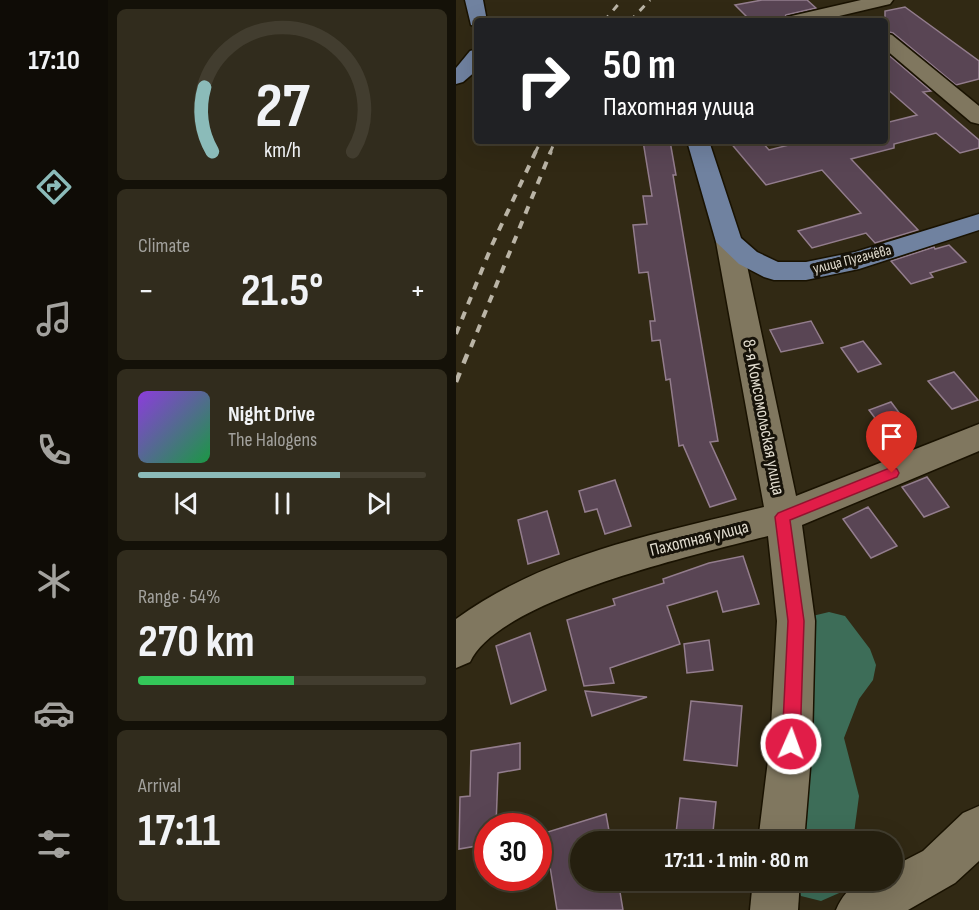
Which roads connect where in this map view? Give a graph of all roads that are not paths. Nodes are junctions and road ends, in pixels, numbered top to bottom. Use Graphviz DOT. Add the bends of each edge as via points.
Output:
graph roads {
  1 [pos="474,0"];
  2 [pos="884,0"];
  3 [pos="842,4"];
  4 [pos="477,18"];
  5 [pos="802,18"];
  6 [pos="858,18"];
  7 [pos="888,41"];
  8 [pos="474,59"];
  9 [pos="474,74"];
  10 [pos="456,80"];
  11 [pos="474,83"];
  12 [pos="474,88"];
  13 [pos="456,92"];
  14 [pos="979,117"];
  15 [pos="699,144"];
  16 [pos="979,222"];
  17 [pos="729,242"];
  18 [pos="774,271"];
  19 [pos="741,301"];
  20 [pos="979,437"];
  21 [pos="783,517"];
  22 [pos="458,644"];
  23 [pos="979,829"];
  24 [pos="782,831"];
  25 [pos="776,891"];
  26 [pos="774,910"];
  27 [pos="860,910"];
  1 -- 4 [label="main road"];
  2 -- 3 [label="street"];
  3 -- 5 [label="street"];
  3 -- 6 [label="street"];
  7 -- 14 [label="street"];
  8 -- 10 [label="main road"];
  9 -- 10 [label="main road"];
  11 -- 13 [label="main road"];
  12 -- 13 [label="main road"];
  15 -- 17 [label="main road, 8-я Комсомольская улица"];
  16 -- 18 [label="main road, улица Пугачёва" via="859,260 806,271"];
  17 -- 18 [label="main road, улица Пугачёва" via="748,258"];
  17 -- 19 [label="street, 8-я Комсомольская улица"];
  18 -- 19 [label="street" via="754,283"];
  19 -- 21 [label="street, 8-я Комсомольская улица"];
  20 -- 21 [label="street, Пахотная улица"];
  21 -- 22 [label="street, Пахотная улица" via="629,556 538,590 493,614"];
  21 -- 24 [label="street, 8-я Комсомольская улица" via="796,621 791,744"];
  23 -- 27 [label="street" via="939,867"];
  25 -- 26 [label="street"];
}
